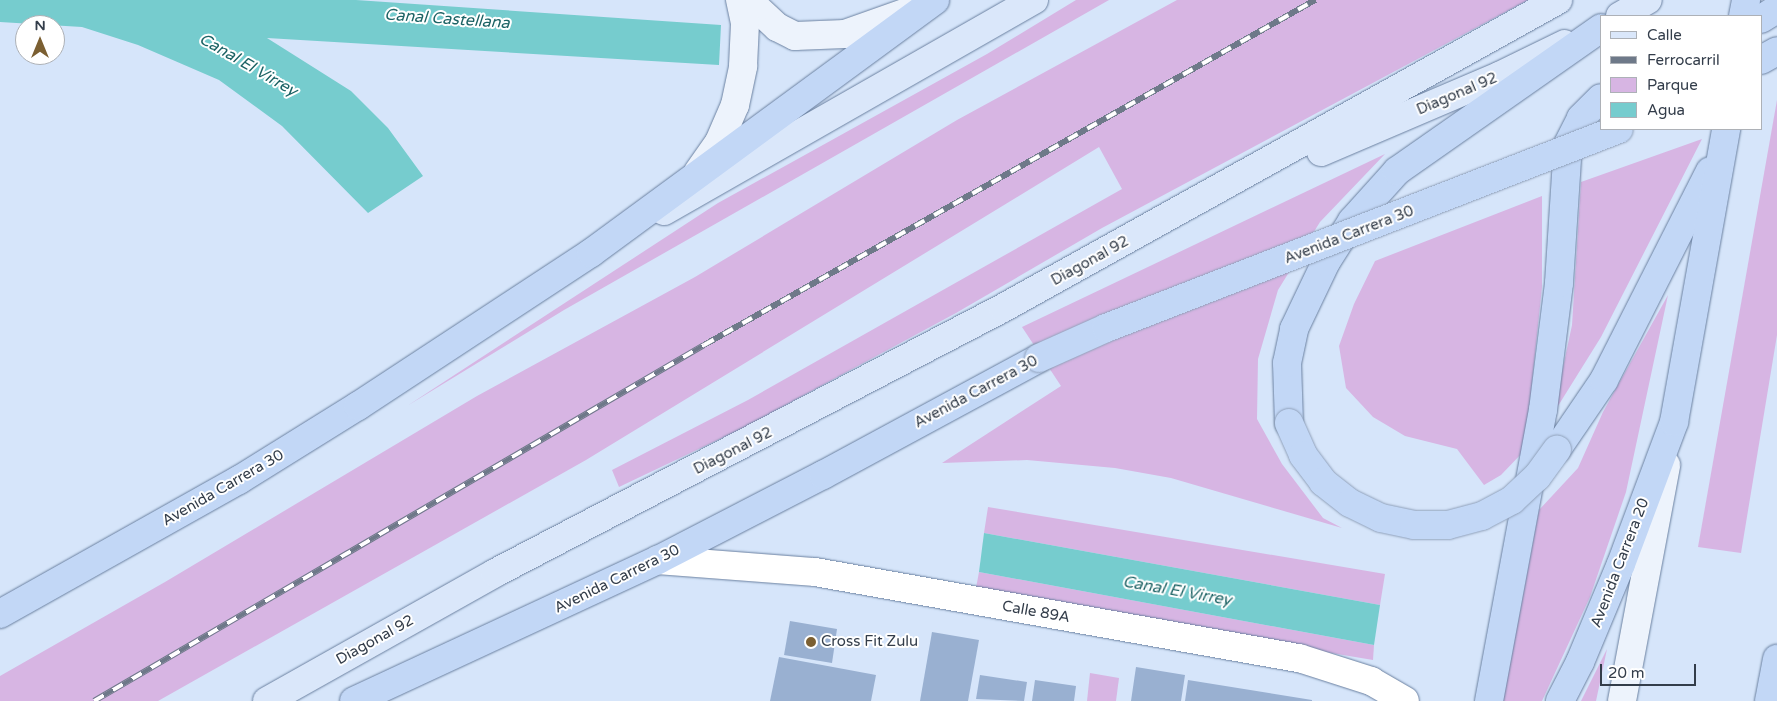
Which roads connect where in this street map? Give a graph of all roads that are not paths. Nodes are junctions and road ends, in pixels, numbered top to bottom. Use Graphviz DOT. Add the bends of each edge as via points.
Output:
graph roads {
  1 [pos="740,0"];
  2 [pos="748,0"];
  3 [pos="1034,0"];
  4 [pos="1558,0"];
  5 [pos="1648,0"];
  6 [pos="1746,0"];
  7 [pos="932,2"];
  8 [pos="1777,9"];
  9 [pos="1622,15"];
  10 [pos="1743,15"];
  11 [pos="1762,18"];
  12 [pos="1600,27"];
  13 [pos="1600,28"];
  14 [pos="1777,51"];
  15 [pos="1762,59"];
  16 [pos="1600,99"];
  17 [pos="1616,130"];
  18 [pos="1724,137"];
  19 [pos="696,176"];
  20 [pos="1199,202"];
  21 [pos="591,253"];
  22 [pos="1674,422"];
  23 [pos="658,560"];
  24 [pos="0,614"];
  25 [pos="1777,659"];
  26 [pos="267,701"];
  27 [pos="354,701"];
  28 [pos="1405,701"];
  29 [pos="1489,701"];
  30 [pos="1560,701"];
  31 [pos="1622,701"];
  32 [pos="1769,701"];
  1 -- 19 [label="street" via="744,23 744,66 735,105 719,142"];
  2 -- 7 [label="street" via="777,26 795,36 846,34"];
  3 -- 21 [label="main road, Avenida Carrera 30"];
  4 -- 20 [label="main road, Diagonal 92"];
  5 -- 9 [label="main road"];
  6 -- 10 [label="highway"];
  7 -- 19 [label="highway, Avenida Carrera 30"];
  8 -- 11 [label="highway"];
  12 -- 20 [label="main road, Diagonal 92" via="1499,76"];
  13 -- 18 [label="highway, bridge" via="1397,171 1352,221 1326,262 1294,329 1287,371 1289,424 1303,455 1323,482 1350,503 1381,518 1414,525 1456,522 1482,516 1512,500 1537,477 1604,380"];
  14 -- 15 [label="highway"];
  16 -- 29 [label="highway" via="1581,118 1568,144 1559,283 1543,410"];
  17 -- 23 [label="highway, Avenida Carrera 30, bridge" via="1106,328 1039,358 824,475"];
  18 -- 22 [label="highway, Avenida Carrera 20"];
  19 -- 21 [label="highway, Avenida Carrera 30"];
  20 -- 26 [label="main road, Diagonal 92" via="760,437 496,573"];
  21 -- 24 [label="highway, Avenida Carrera 30" via="300,444"];
  22 -- 30 [label="highway, Avenida Carrera 20" via="1617,573"];
  22 -- 31 [label="street, Avenida Carrera 20"];
  23 -- 27 [label="highway, Avenida Carrera 30"];
  23 -- 28 [label="street, Calle 89A" via="815,572 1299,658 1371,681"];
  25 -- 32 [label="highway"];
}
